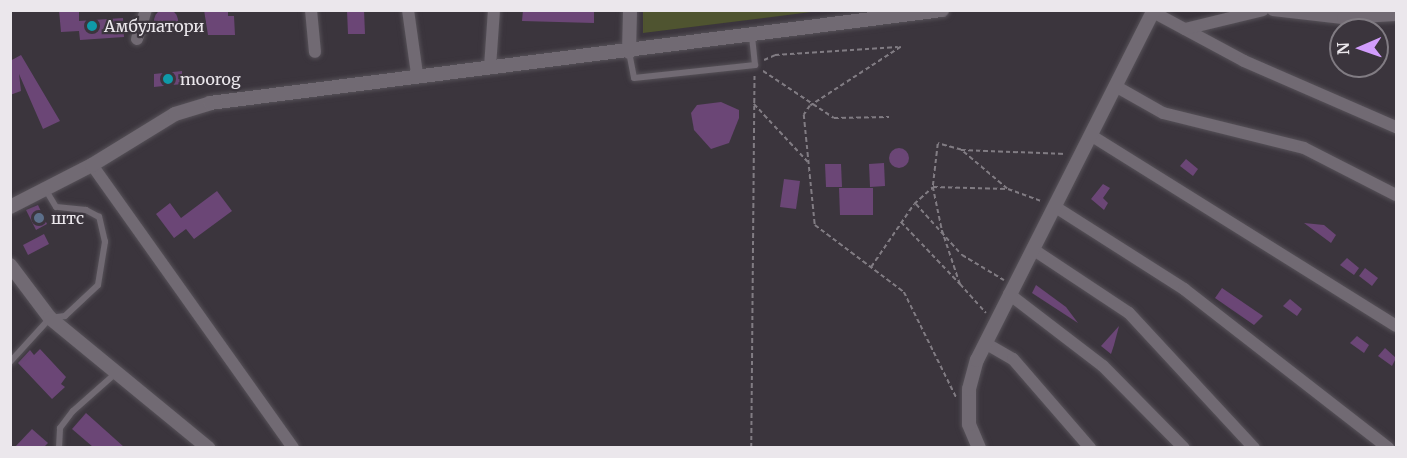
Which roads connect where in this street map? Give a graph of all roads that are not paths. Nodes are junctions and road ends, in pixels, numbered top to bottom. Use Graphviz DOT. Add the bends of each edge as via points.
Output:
graph roads {
  1 [pos="146,10"];
  2 [pos="310,10"];
  3 [pos="408,10"];
  4 [pos="494,10"];
  5 [pos="630,10"];
  6 [pos="942,10"];
  7 [pos="1263,10"];
  8 [pos="1273,10"];
  9 [pos="1154,11"];
  10 [pos="1396,12"];
  11 [pos="1185,29"];
  12 [pos="752,37"];
  13 [pos="137,39"];
  14 [pos="315,52"];
  15 [pos="629,52"];
  16 [pos="490,67"];
  17 [pos="417,74"];
  18 [pos="1117,87"];
  19 [pos="1396,127"];
  20 [pos="1092,136"];
  21 [pos="92,165"];
  22 [pos="45,189"];
  23 [pos="1396,195"];
  24 [pos="10,207"];
  25 [pos="1058,208"];
  26 [pos="1034,250"];
  27 [pos="10,265"];
  28 [pos="1012,290"];
  29 [pos="50,318"];
  30 [pos="1396,326"];
  31 [pos="985,343"];
  32 [pos="10,362"];
  33 [pos="117,372"];
  34 [pos="59,447"];
  35 [pos="208,447"];
  36 [pos="293,447"];
  37 [pos="980,447"];
  38 [pos="1090,447"];
  39 [pos="1184,447"];
  40 [pos="1254,447"];
  41 [pos="1388,447"];
  1 -- 13 [label="street"];
  2 -- 14 [label="street"];
  3 -- 17 [label="street"];
  4 -- 16 [label="street"];
  5 -- 15 [label="street"];
  6 -- 12 [label="street"];
  7 -- 11 [label="street"];
  8 -- 10 [label="street" via="1343,18"];
  9 -- 11 [label="street"];
  9 -- 18 [label="street"];
  11 -- 19 [label="street" via="1263,70"];
  12 -- 15 [label="street"];
  12 -- 15 [label="lane" via="755,65 634,78"];
  15 -- 16 [label="street"];
  16 -- 17 [label="street"];
  17 -- 21 [label="street" via="210,103 175,114"];
  18 -- 20 [label="street"];
  18 -- 23 [label="street" via="1163,114 1304,148"];
  20 -- 25 [label="street"];
  20 -- 30 [label="street"];
  21 -- 22 [label="street"];
  21 -- 36 [label="street"];
  22 -- 24 [label="street"];
  22 -- 29 [label="lane" via="56,207 86,210 99,217 105,236 98,285 65,316"];
  25 -- 26 [label="street"];
  25 -- 41 [label="street" via="1184,289"];
  26 -- 28 [label="street"];
  26 -- 40 [label="street" via="1129,313"];
  27 -- 29 [label="street"];
  28 -- 31 [label="street"];
  28 -- 39 [label="street" via="1103,366"];
  29 -- 32 [label="lane"];
  29 -- 33 [label="street"];
  31 -- 37 [label="street" via="969,389 969,424"];
  31 -- 38 [label="street" via="1013,359"];
  33 -- 34 [label="lane" via="73,411 60,428"];
  33 -- 35 [label="street"];
}
